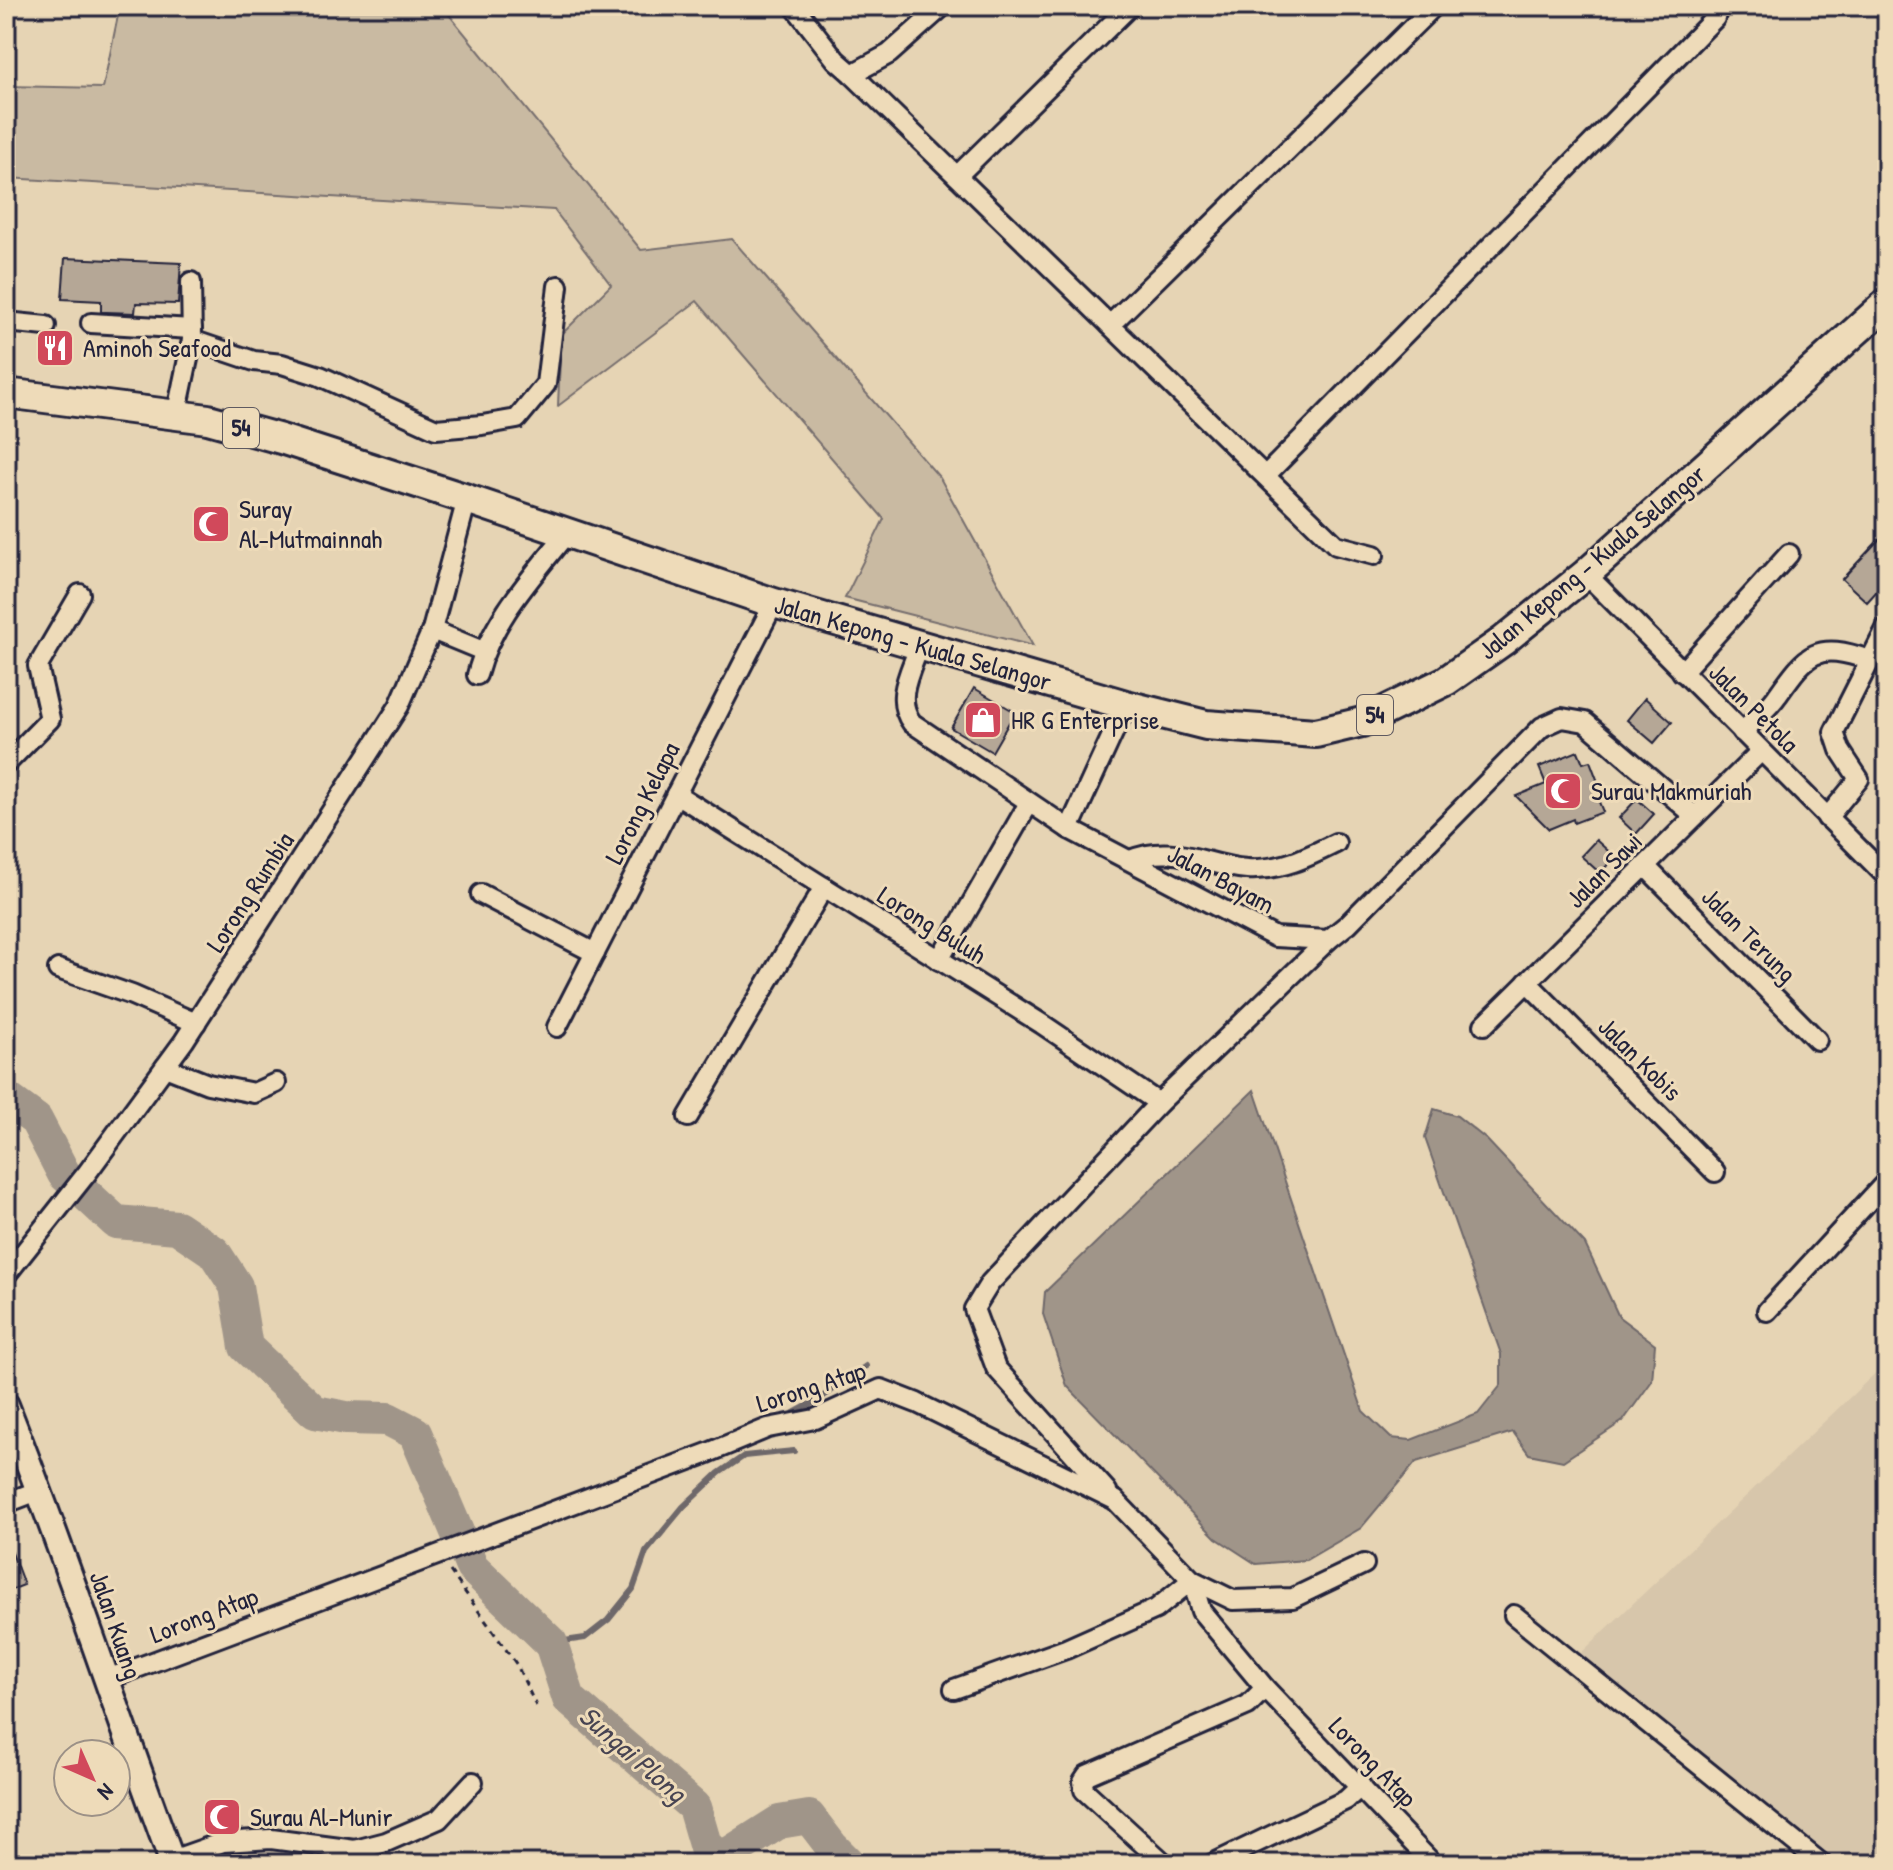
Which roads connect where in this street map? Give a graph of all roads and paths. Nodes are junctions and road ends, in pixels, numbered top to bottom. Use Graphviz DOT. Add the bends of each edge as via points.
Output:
graph roads {
  1 [pos="794,6"];
  2 [pos="943,6"];
  3 [pos="1130,6"];
  4 [pos="1434,6"];
  5 [pos="1718,6"];
  6 [pos="852,74"];
  7 [pos="957,176"];
  8 [pos="191,282"];
  9 [pos="558,286"];
  10 [pos="1887,303"];
  11 [pos="6,322"];
  12 [pos="91,323"];
  13 [pos="1110,325"];
  14 [pos="46,326"];
  15 [pos="192,335"];
  16 [pos="6,393"];
  17 [pos="176,416"];
  18 [pos="1266,475"];
  19 [pos="467,499"];
  20 [pos="566,534"];
  21 [pos="1789,554"];
  22 [pos="1374,555"];
  23 [pos="1586,574"];
  24 [pos="80,594"];
  25 [pos="774,603"];
  26 [pos="1887,627"];
  27 [pos="432,630"];
  28 [pos="919,647"];
  29 [pos="483,651"];
  30 [pos="1869,660"];
  31 [pos="1682,672"];
  32 [pos="477,675"];
  33 [pos="1126,705"];
  34 [pos="1742,732"];
  35 [pos="1761,751"];
  36 [pos="6,764"];
  37 [pos="676,794"];
  38 [pos="1029,803"];
  39 [pos="1695,816"];
  40 [pos="1827,818"];
  41 [pos="1069,829"];
  42 [pos="1336,843"];
  43 [pos="1130,860"];
  44 [pos="1645,866"];
  45 [pos="1887,877"];
  46 [pos="824,887"];
  47 [pos="481,894"];
  48 [pos="1328,940"];
  49 [pos="595,953"];
  50 [pos="939,960"];
  51 [pos="58,969"];
  52 [pos="1527,982"];
  53 [pos="196,1023"];
  54 [pos="1484,1025"];
  55 [pos="557,1027"];
  56 [pos="1817,1040"];
  57 [pos="165,1067"];
  58 [pos="276,1083"];
  59 [pos="1159,1103"];
  60 [pos="688,1117"];
  61 [pos="1715,1172"];
  62 [pos="1887,1181"];
  63 [pos="6,1275"];
  64 [pos="1767,1311"];
  65 [pos="6,1405"];
  66 [pos="40,1490"];
  67 [pos="1115,1500"];
  68 [pos="6,1503"];
  69 [pos="444,1553"];
  70 [pos="1364,1564"];
  71 [pos="1192,1580"];
  72 [pos="1514,1615"];
  73 [pos="105,1680"];
  74 [pos="1265,1688"];
  75 [pos="954,1689"];
  76 [pos="536,1706"];
  77 [pos="473,1782"];
  78 [pos="1361,1786"];
  79 [pos="173,1862"];
  80 [pos="1165,1864"];
  81 [pos="1212,1864"];
  82 [pos="1433,1864"];
  83 [pos="1822,1864"];
  1 -- 6 [label="street"];
  2 -- 6 [label="street" via="889,54"];
  3 -- 7 [label="street"];
  4 -- 13 [label="street"];
  5 -- 18 [label="street" via="1715,18"];
  6 -- 7 [label="street"];
  7 -- 13 [label="street"];
  8 -- 15 [label="street"];
  9 -- 15 [label="street" via="546,384 517,419 482,425 436,429 320,376 254,361"];
  10 -- 23 [label="highway, Jalan Kepong - Kuala Selangor / 54"];
  11 -- 14 [label="street"];
  12 -- 15 [label="street"];
  13 -- 18 [label="street"];
  15 -- 17 [label="street"];
  16 -- 17 [label="highway, Jalan Kepong - Kuala Selangor / 54"];
  17 -- 19 [label="highway, Jalan Kepong - Kuala Selangor / 54" via="281,439"];
  18 -- 22 [label="street" via="1336,545"];
  19 -- 20 [label="highway, Jalan Kepong - Kuala Selangor / 54"];
  19 -- 27 [label="street, Lorong Rumbia"];
  20 -- 25 [label="highway, Jalan Kepong - Kuala Selangor / 54"];
  20 -- 29 [label="street"];
  21 -- 31 [label="street"];
  23 -- 31 [label="street, Jalan Petola"];
  23 -- 33 [label="highway, Jalan Kepong - Kuala Selangor / 54" via="1446,681 1362,722 1316,733 1278,731 1206,725"];
  24 -- 36 [label="street" via="38,666 50,719"];
  25 -- 28 [label="highway, Jalan Kepong - Kuala Selangor / 54"];
  25 -- 37 [label="street, Lorong Kelapa"];
  26 -- 30 [label="street"];
  27 -- 29 [label="street"];
  27 -- 53 [label="street, Lorong Rumbia" via="399,706"];
  28 -- 33 [label="highway, Jalan Kepong - Kuala Selangor / 54"];
  28 -- 38 [label="street, Jalan Bayam" via="902,704 912,723"];
  29 -- 32 [label="street"];
  30 -- 34 [label="street" via="1824,651 1811,655"];
  30 -- 40 [label="street" via="1834,732 1859,779"];
  31 -- 34 [label="street, Jalan Petola"];
  33 -- 41 [label="street"];
  34 -- 35 [label="street, Jalan Petola"];
  35 -- 39 [label="street, Jalan Sawi"];
  35 -- 40 [label="street, Jalan Petola"];
  37 -- 46 [label="street, Lorong Buluh"];
  37 -- 49 [label="street, Lorong Kelapa"];
  38 -- 41 [label="street, Jalan Bayam"];
  38 -- 50 [label="street"];
  39 -- 44 [label="street, Jalan Sawi"];
  39 -- 48 [label="street" via="1585,722 1562,718 1542,727"];
  40 -- 45 [label="street, Jalan Petola"];
  41 -- 43 [label="street, Jalan Bayam"];
  42 -- 43 [label="street" via="1277,868 1246,869 1179,853 1153,852"];
  43 -- 48 [label="street, Jalan Bayam" via="1275,937"];
  44 -- 52 [label="street, Jalan Sawi"];
  44 -- 56 [label="street, Jalan Terung"];
  46 -- 50 [label="street, Lorong Buluh"];
  46 -- 60 [label="street"];
  47 -- 49 [label="street"];
  48 -- 59 [label="street"];
  49 -- 55 [label="street, Lorong Kelapa"];
  50 -- 59 [label="street, Lorong Buluh"];
  51 -- 53 [label="street"];
  52 -- 54 [label="street, Jalan Sawi"];
  52 -- 61 [label="street, Jalan Kobis"];
  53 -- 57 [label="street, Lorong Rumbia"];
  57 -- 58 [label="street" via="208,1084 254,1093"];
  57 -- 63 [label="street, Lorong Rumbia"];
  59 -- 67 [label="street" via="990,1283 974,1309 996,1368"];
  62 -- 64 [label="street"];
  65 -- 66 [label="main road, Jalan Kuang"];
  66 -- 68 [label="street"];
  66 -- 73 [label="main road, Jalan Kuang"];
  67 -- 69 [label="street, Lorong Atap" via="881,1389 815,1419 768,1428"];
  67 -- 71 [label="street, Lorong Atap"];
  69 -- 73 [label="street, Lorong Atap"];
  69 -- 76 [label="path" via="517,1665"];
  70 -- 71 [label="street" via="1293,1598 1233,1600"];
  71 -- 74 [label="street, Lorong Atap" via="1201,1611"];
  71 -- 75 [label="street" via="1156,1609 1066,1649"];
  72 -- 83 [label="street"];
  73 -- 79 [label="main road, Jalan Kuang"];
  74 -- 78 [label="street, Lorong Atap"];
  74 -- 80 [label="street" via="1248,1705 1083,1781 1084,1790"];
  77 -- 79 [label="street" via="439,1819 386,1842 355,1850 271,1839 223,1842"];
  78 -- 81 [label="street" via="1346,1800"];
  78 -- 82 [label="street, Lorong Atap"];
}
